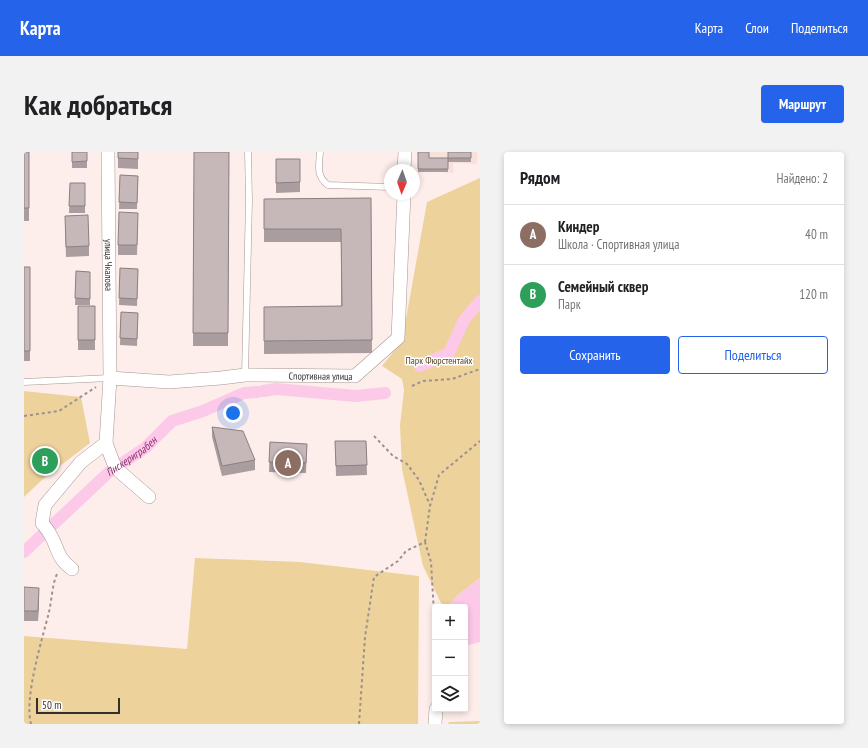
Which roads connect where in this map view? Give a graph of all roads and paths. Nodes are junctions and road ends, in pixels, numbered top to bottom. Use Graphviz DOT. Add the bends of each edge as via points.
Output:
graph roads {
  1 [pos="108,152"];
  2 [pos="248,152"];
  3 [pos="320,152"];
  4 [pos="405,152"];
  5 [pos="404,164"];
  6 [pos="384,187"];
  7 [pos="404,200"];
  8 [pos="480,369"];
  9 [pos="245,375"];
  10 [pos="110,378"];
  11 [pos="24,382"];
  12 [pos="412,386"];
  13 [pos="24,416"];
  14 [pos="374,436"];
  15 [pos="480,441"];
  16 [pos="106,443"];
  17 [pos="149,497"];
  18 [pos="430,506"];
  19 [pos="425,542"];
  20 [pos="67,566"];
  21 [pos="433,604"];
  22 [pos="436,712"];
  23 [pos="31,724"];
  24 [pos="359,724"];
  25 [pos="435,724"];
  1 -- 10 [label="street, улица Чкалова"];
  2 -- 9 [label="lane"];
  3 -- 6 [label="lane" via="319,174 322,181 328,185"];
  4 -- 5 [label="street"];
  7 -- 9 [label="street, Спортивная улица" via="398,338 356,376"];
  8 -- 12 [label="path" via="452,379 423,381"];
  9 -- 10 [label="street, Спортивная улица" via="169,382"];
  10 -- 11 [label="lane"];
  10 -- 13 [label="path" via="59,411"];
  10 -- 16 [label="street, улица Чкалова"];
  14 -- 18 [label="path" via="393,456 408,464 420,480"];
  15 -- 18 [label="path" via="439,475"];
  16 -- 17 [label="street" via="116,466"];
  16 -- 20 [label="street" via="81,462 45,505 42,523"];
  18 -- 19 [label="path"];
  19 -- 21 [label="path" via="431,562"];
  19 -- 24 [label="path" via="406,551 398,561 374,577 365,637"];
  20 -- 23 [label="path" via="56,575 32,674 28,702"];
  22 -- 25 [label="street"];
}
